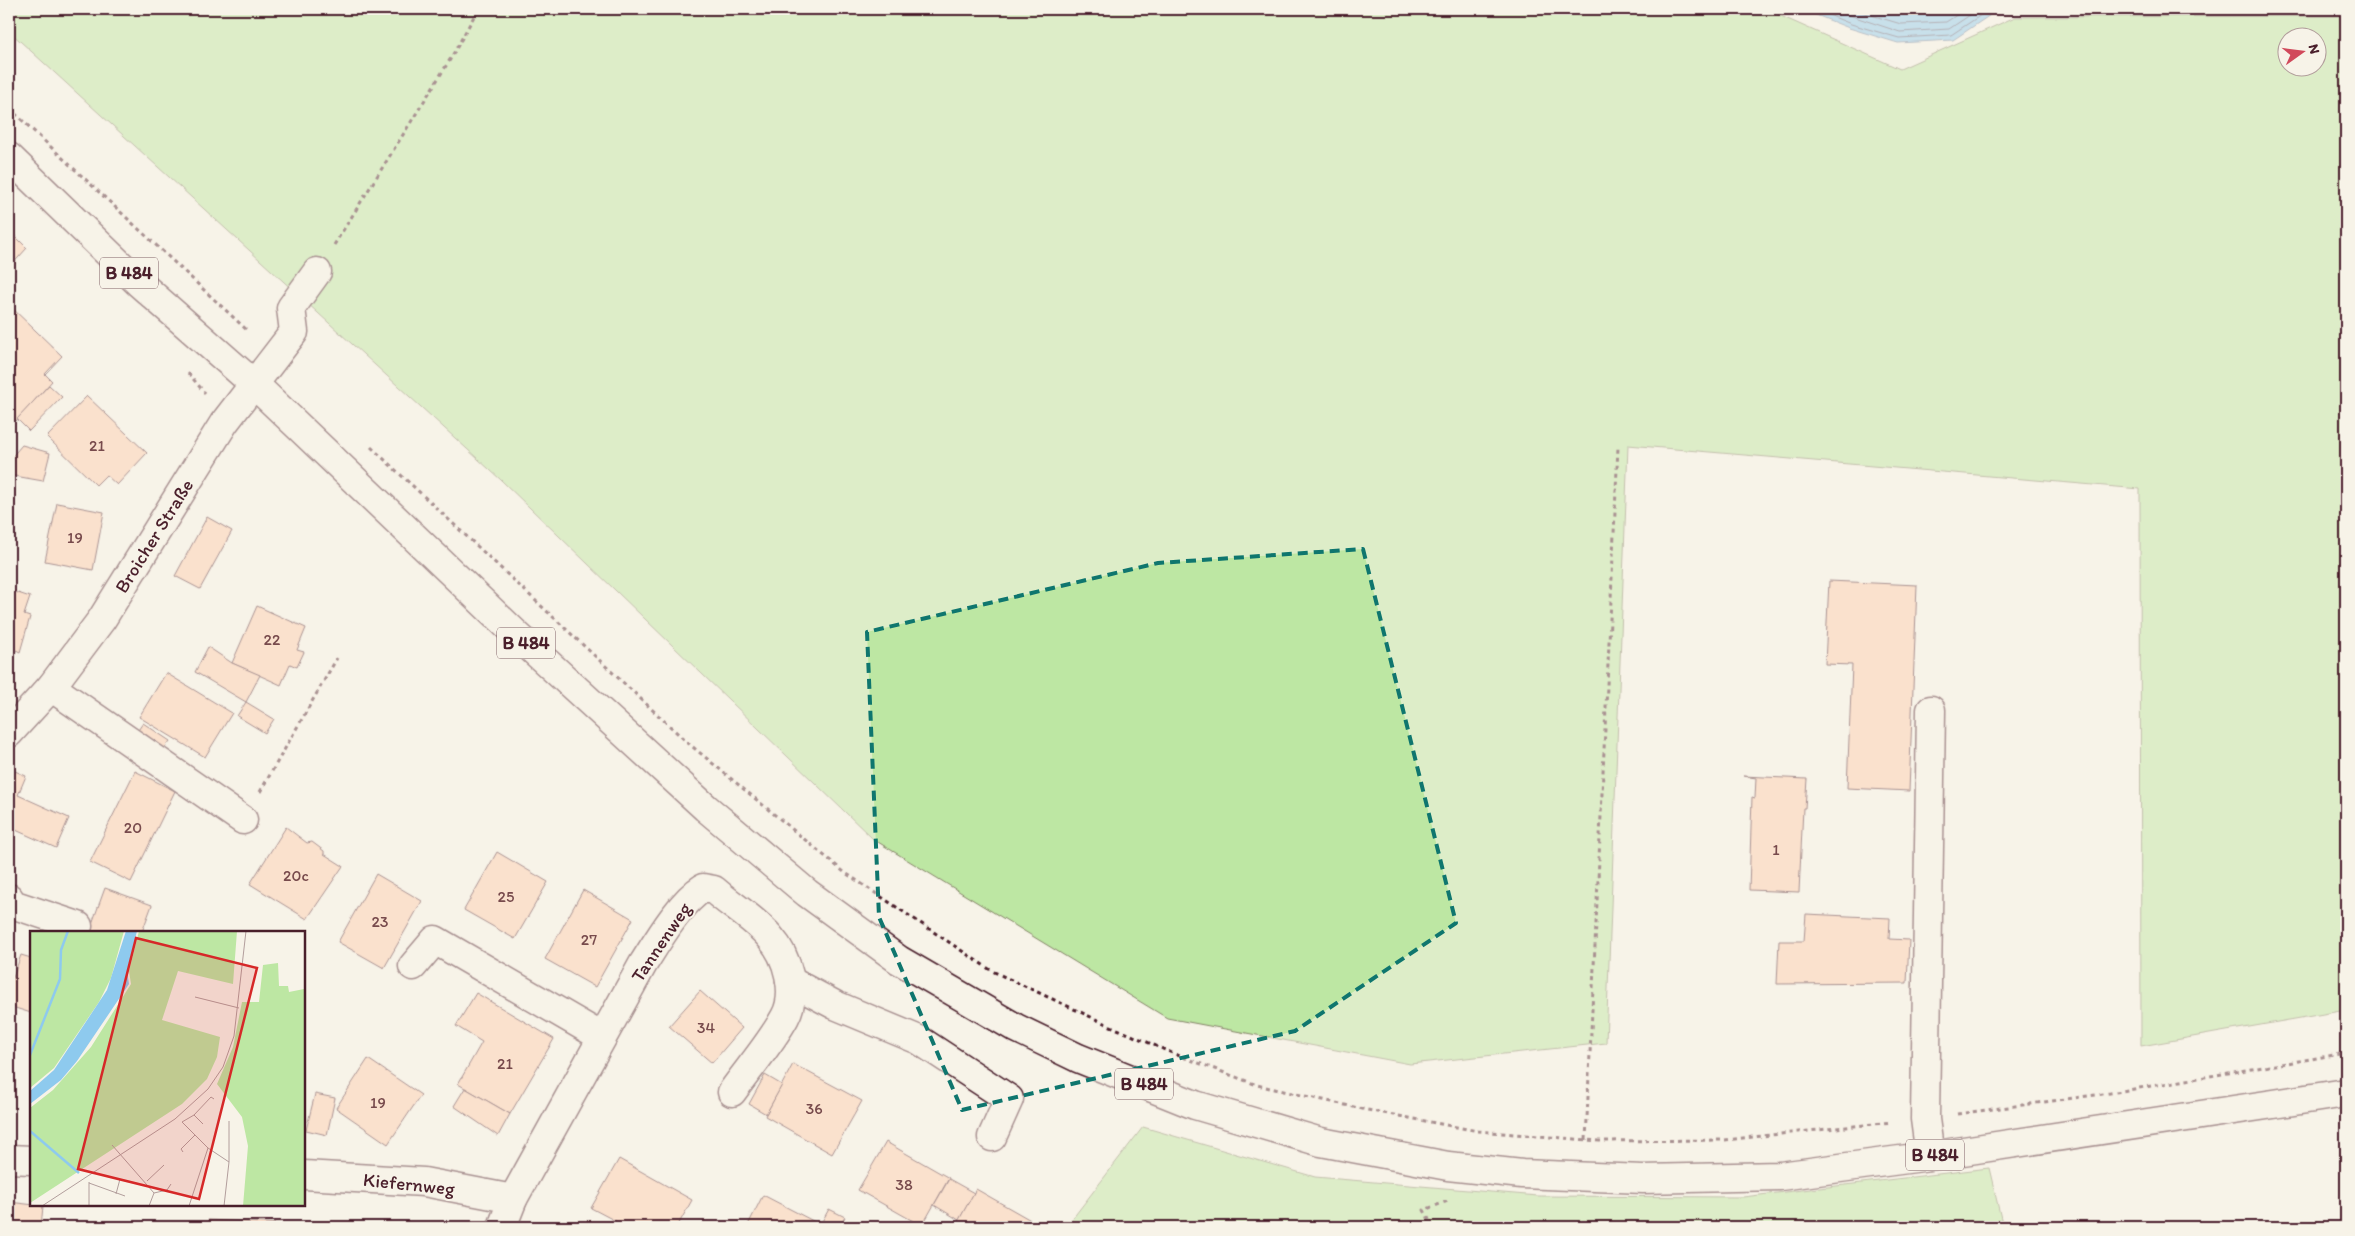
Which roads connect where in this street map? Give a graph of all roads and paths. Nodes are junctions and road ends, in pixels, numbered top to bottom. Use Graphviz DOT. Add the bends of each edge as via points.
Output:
graph roads {
  1 [pos="478,9"];
  2 [pos="9,108"];
  3 [pos="9,157"];
  4 [pos="317,272"];
  5 [pos="276,357"];
  6 [pos="254,384"];
  7 [pos="368,443"];
  8 [pos="1618,447"];
  9 [pos="337,658"];
  10 [pos="51,688"];
  11 [pos="1930,710"];
  12 [pos="9,733"];
  13 [pos="243,820"];
  14 [pos="9,898"];
  15 [pos="78,926"];
  16 [pos="413,966"];
  17 [pos="790,981"];
  18 [pos="602,1037"];
  19 [pos="2346,1053"];
  20 [pos="732,1092"];
  21 [pos="2346,1093"];
  22 [pos="1925,1119"];
  23 [pos="992,1137"];
  24 [pos="1586,1140"];
  25 [pos="1930,1156"];
  26 [pos="9,1159"];
  27 [pos="30,1160"];
  28 [pos="305,1176"];
  29 [pos="1584,1177"];
  30 [pos="513,1199"];
  31 [pos="502,1227"];
  1 -- 4 [label="path" via="451,58"];
  2 -- 5 [label="path"];
  3 -- 6 [label="main road, B 484" via="139,283"];
  4 -- 5 [label="main road, Broicher Straße" via="290,308 294,332"];
  5 -- 6 [label="main road, Broicher Straße"];
  6 -- 10 [label="main road, Broicher Straße" via="224,423 102,619"];
  6 -- 29 [label="main road, B 484" via="518,636 706,808 807,893 915,969 1016,1028 1078,1058 1195,1104 1320,1142 1448,1166"];
  7 -- 24 [label="path" via="688,743 762,806 844,872 992,971 1172,1053 1257,1085 1478,1130"];
  8 -- 24 [label="path"];
  9 -- 13 [label="path"];
  10 -- 12 [label="main road, Broicher Straße"];
  10 -- 13 [label="main road"];
  11 -- 22 [label="main road"];
  14 -- 15 [label="main road" via="12,904"];
  16 -- 18 [label="main road" via="435,940"];
  17 -- 18 [label="main road, Tannenweg" via="785,962 770,937 714,890 703,888 694,894 662,935"];
  17 -- 20 [label="main road, Tannenweg" via="786,1016"];
  17 -- 23 [label="main road" via="834,1004 919,1040 1009,1099"];
  18 -- 30 [label="main road, Tannenweg"];
  19 -- 22 [label="path"];
  21 -- 25 [label="main road, B 484"];
  22 -- 24 [label="path" via="1725,1140"];
  22 -- 25 [label="main road"];
  24 -- 29 [label="path"];
  25 -- 29 [label="main road, B 484" via="1780,1176"];
  26 -- 27 [label="main road"];
  28 -- 30 [label="main road, Kiefernweg" via="424,1182"];
  30 -- 31 [label="main road, Tannenweg"];
}
